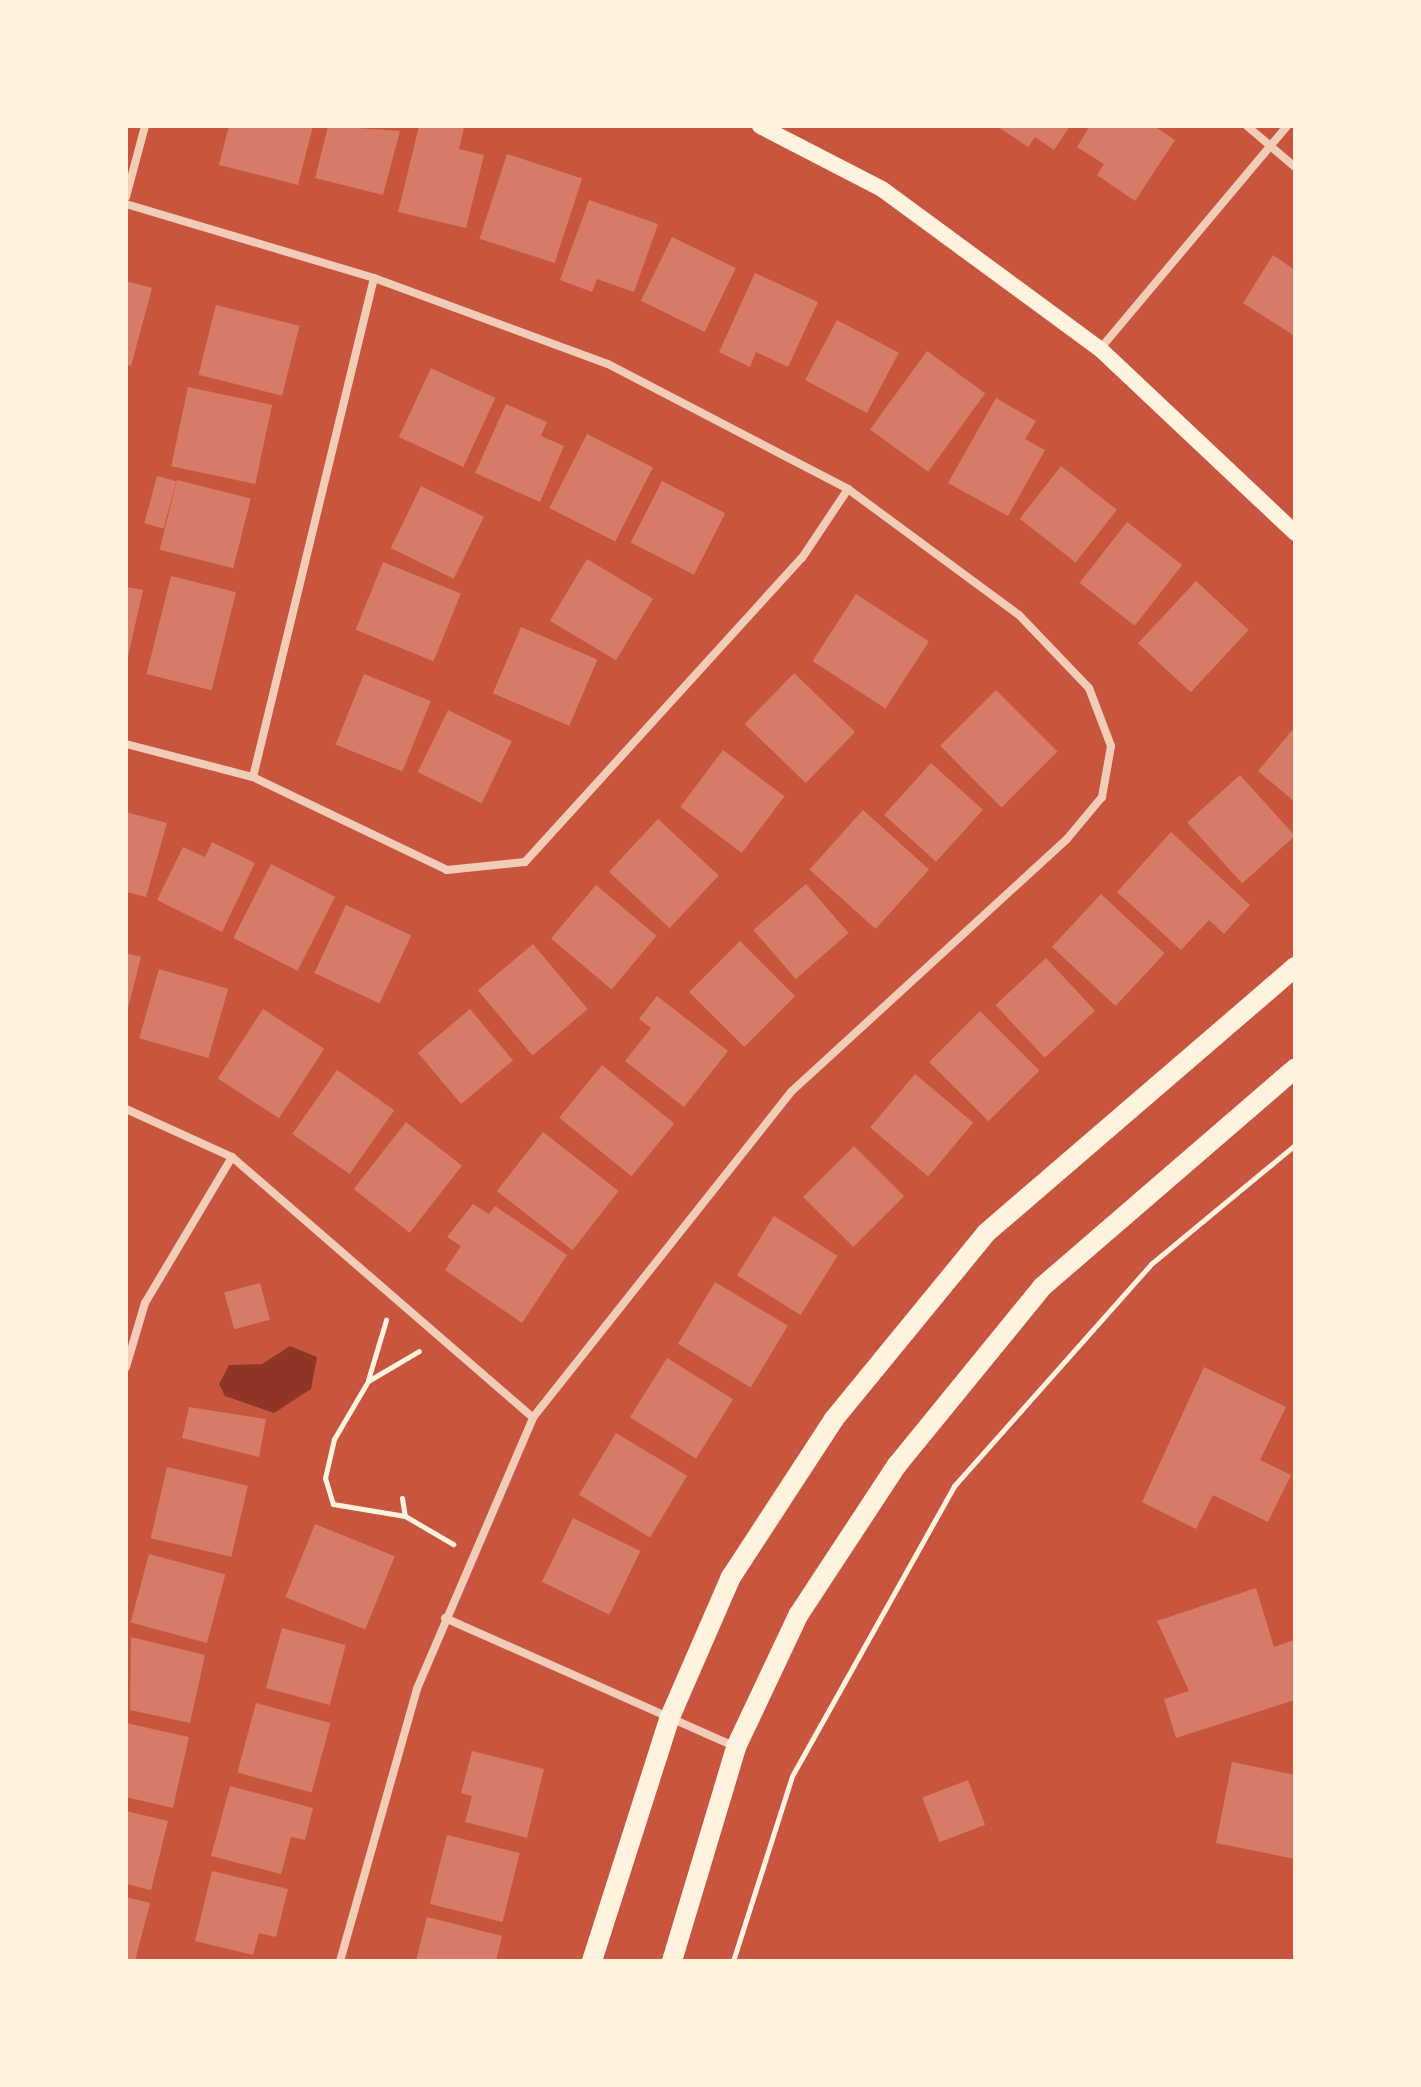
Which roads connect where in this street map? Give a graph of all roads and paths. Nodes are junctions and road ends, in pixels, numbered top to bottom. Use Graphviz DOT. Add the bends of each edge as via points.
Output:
graph roads {
  1 [pos="145,126"];
  2 [pos="760,126"];
  3 [pos="1247,126"];
  4 [pos="1287,126"];
  5 [pos="1270,147"];
  6 [pos="1295,167"];
  7 [pos="126,197"];
  8 [pos="126,204"];
  9 [pos="374,278"];
  10 [pos="1100,349"];
  11 [pos="848,489"];
  12 [pos="1295,533"];
  13 [pos="126,744"];
  14 [pos="253,777"];
  15 [pos="1295,967"];
  16 [pos="1295,1069"];
  17 [pos="126,1109"];
  18 [pos="1295,1145"];
  19 [pos="232,1157"];
  20 [pos="393,1296"];
  21 [pos="437,1335"];
  22 [pos="126,1367"];
  23 [pos="368,1381"];
  24 [pos="533,1418"];
  25 [pos="402,1498"];
  26 [pos="405,1516"];
  27 [pos="472,1553"];
  28 [pos="445,1618"];
  29 [pos="670,1717"];
  30 [pos="736,1747"];
  31 [pos="340,1961"];
  32 [pos="592,1961"];
  33 [pos="672,1961"];
  34 [pos="733,1961"];
  1 -- 7 [label="street"];
  2 -- 10 [label="main road" via="882,189"];
  3 -- 5 [label="street"];
  4 -- 5 [label="street"];
  5 -- 6 [label="street"];
  5 -- 10 [label="street"];
  8 -- 9 [label="street"];
  9 -- 11 [label="street" via="608,364"];
  9 -- 14 [label="street"];
  10 -- 12 [label="main road"];
  11 -- 14 [label="street" via="802,558 525,862 447,870"];
  11 -- 24 [label="street" via="1019,615 1089,688 1111,746 1102,797 1067,839 791,1092"];
  13 -- 14 [label="street"];
  15 -- 29 [label="main road" via="986,1233 834,1419 731,1577"];
  16 -- 30 [label="main road" via="1042,1287 897,1465 799,1614"];
  17 -- 19 [label="street"];
  18 -- 34 [label="path" via="1151,1264 954,1486 792,1776"];
  19 -- 20 [label="street"];
  19 -- 22 [label="street" via="145,1303"];
  20 -- 21 [label="street"];
  20 -- 23 [label="path"];
  21 -- 23 [label="path" via="406,1363"];
  21 -- 24 [label="street"];
  23 -- 26 [label="path" via="334,1439 325,1478 333,1504"];
  24 -- 27 [label="street"];
  25 -- 26 [label="path"];
  26 -- 27 [label="path"];
  27 -- 28 [label="street"];
  28 -- 29 [label="street"];
  28 -- 31 [label="street" via="417,1689"];
  29 -- 30 [label="street"];
  29 -- 32 [label="main road"];
  30 -- 33 [label="main road"];
}
